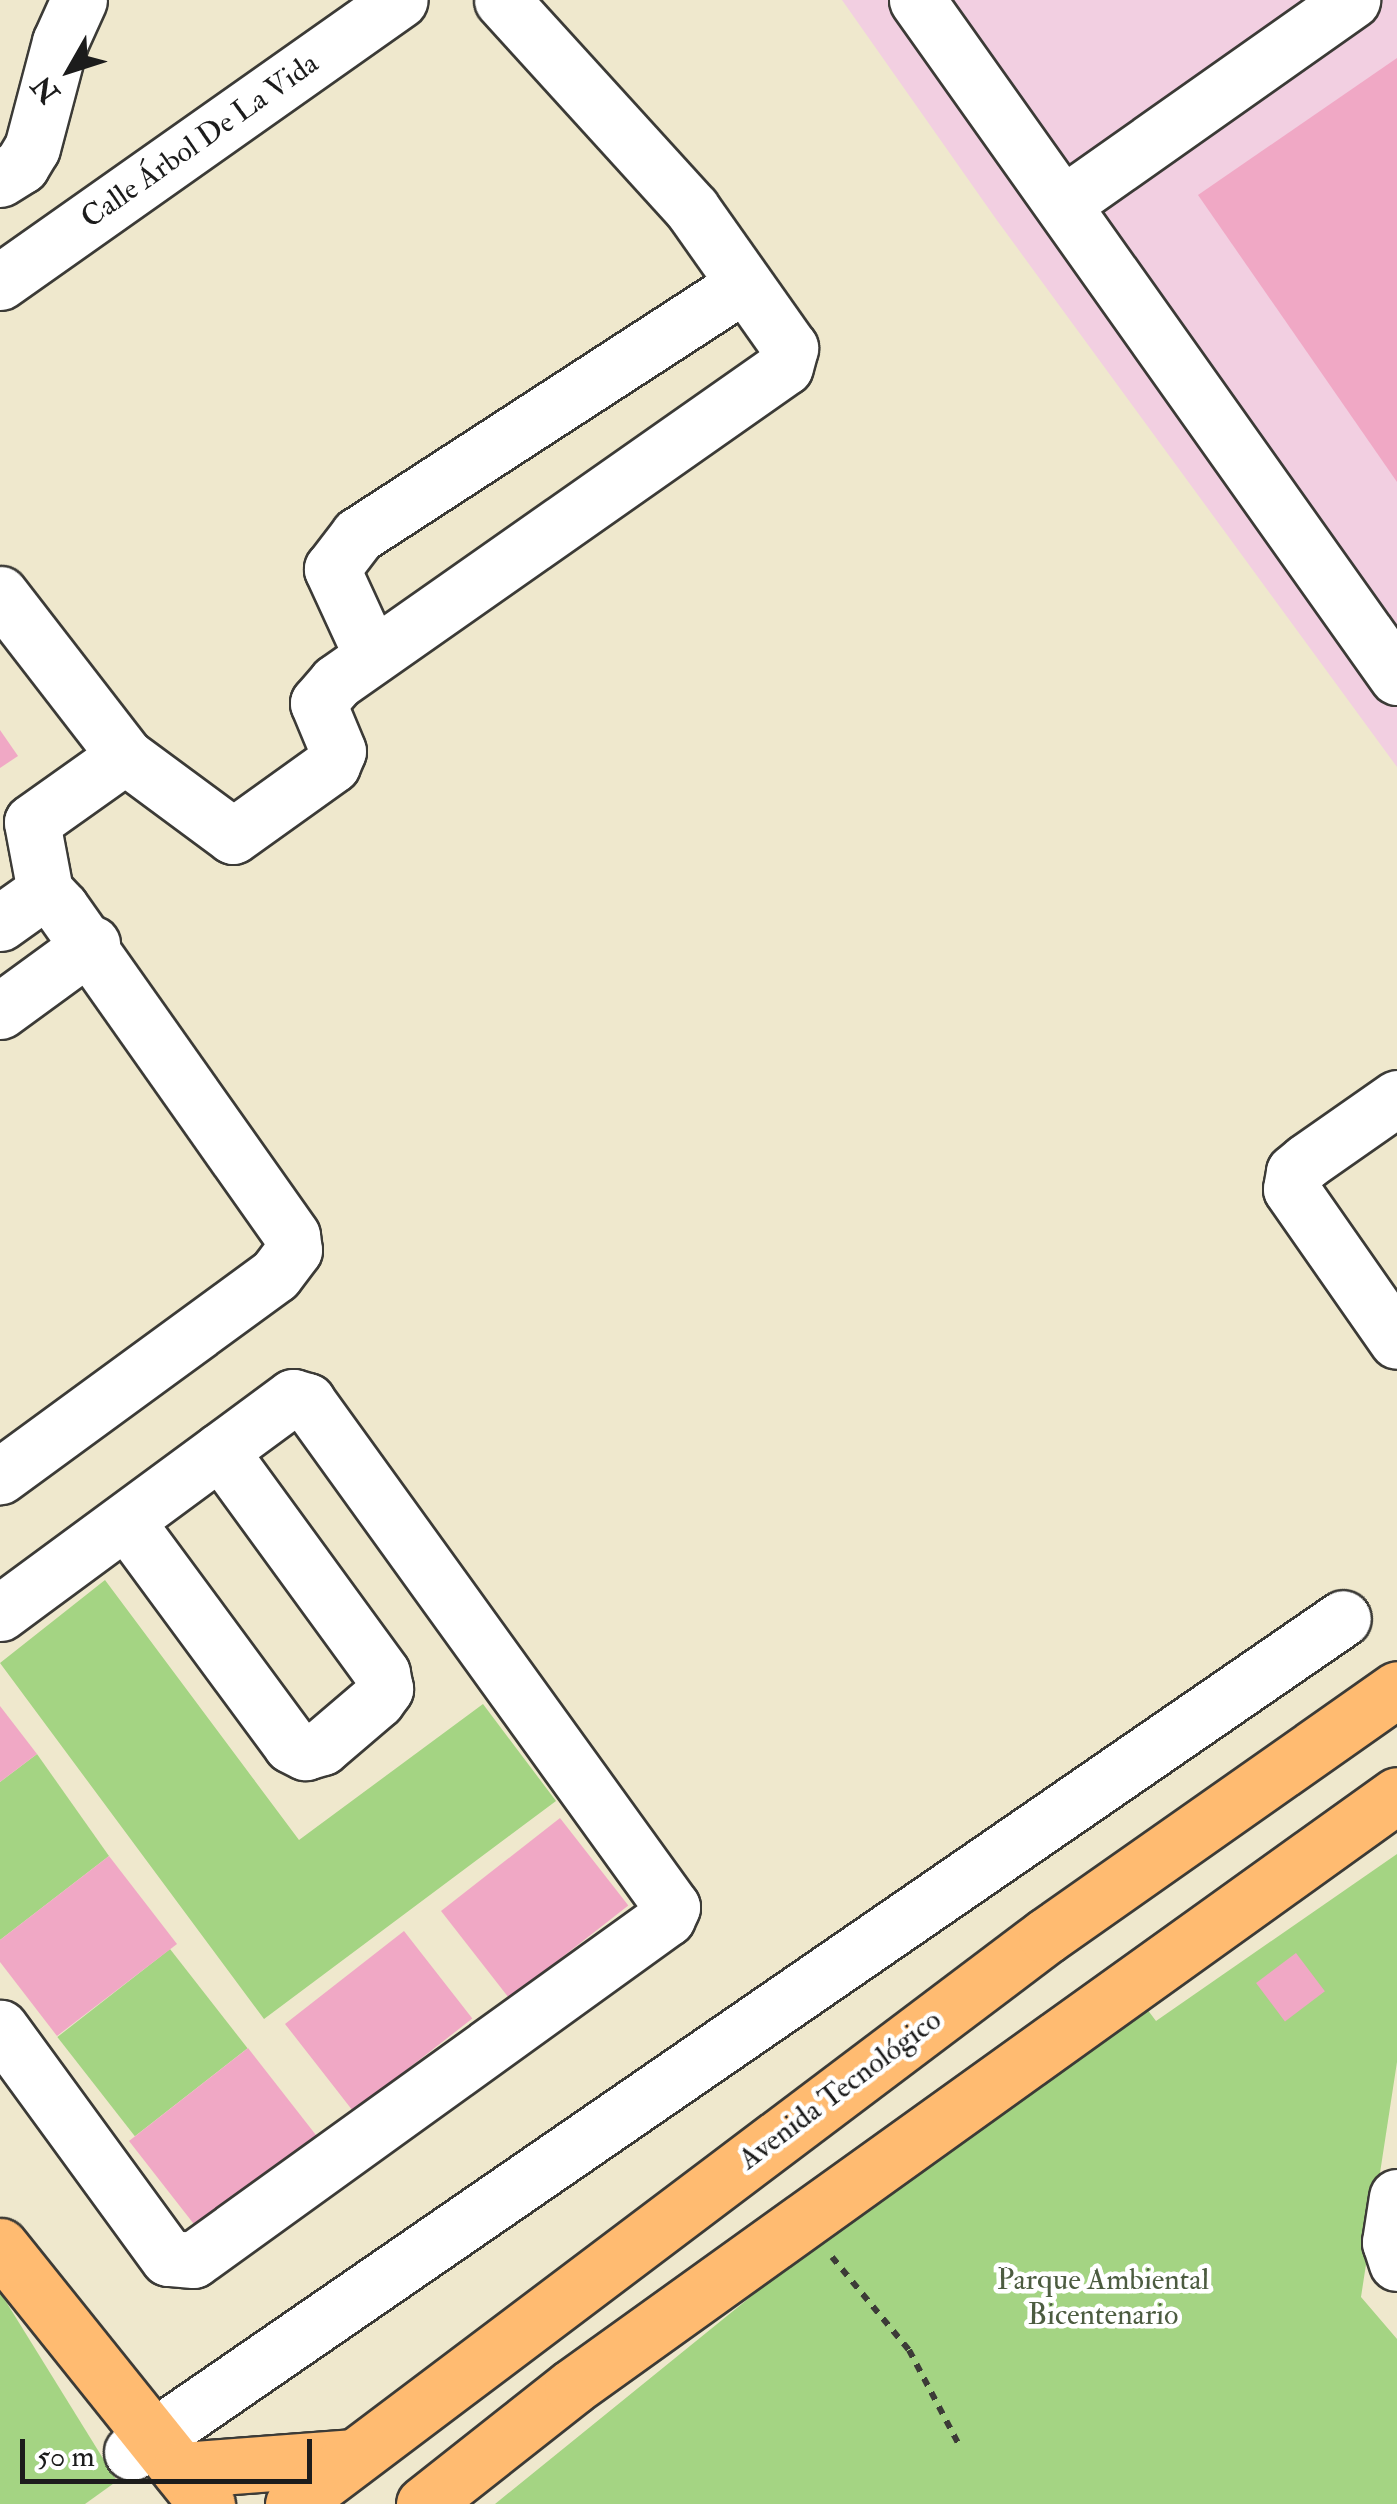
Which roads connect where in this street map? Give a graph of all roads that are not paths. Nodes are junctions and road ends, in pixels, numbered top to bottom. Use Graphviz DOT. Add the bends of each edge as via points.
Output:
graph roads {
  1 [pos="79,0"];
  2 [pos="400,0"];
  3 [pos="502,0"];
  4 [pos="917,0"];
  5 [pos="1352,0"];
  6 [pos="10,173"];
  7 [pos="1063,204"];
  8 [pos="68,234"];
  9 [pos="0,282"];
  10 [pos="744,284"];
  11 [pos="0,594"];
  12 [pos="372,656"];
  13 [pos="1397,677"];
  14 [pos="126,756"];
  15 [pos="45,890"];
  16 [pos="0,923"];
  17 [pos="92,944"];
  18 [pos="0,1011"];
  19 [pos="1397,1098"];
  20 [pos="1397,1341"];
  21 [pos="220,1451"];
  22 [pos="0,1476"];
  23 [pos="126,1521"];
  24 [pos="0,1613"];
  25 [pos="1343,1618"];
  26 [pos="1397,1664"];
  27 [pos="1397,1689"];
  28 [pos="1318,1743"];
  29 [pos="1397,1795"];
  30 [pos="0,2028"];
  31 [pos="1397,2197"];
  32 [pos="0,2248"];
  33 [pos="1397,2263"];
  34 [pos="572,2386"];
  35 [pos="351,2457"];
  36 [pos="168,2473"];
  37 [pos="292,2504"];
  38 [pos="424,2504"];
  39 [pos="460,2504"];
  1 -- 6 [label="street"];
  2 -- 8 [label="street, Calle Árbol De La Vida"];
  3 -- 10 [label="street" via="692,209"];
  4 -- 7 [label="street"];
  5 -- 7 [label="street"];
  6 -- 8 [label="street"];
  7 -- 13 [label="street"];
  8 -- 9 [label="street, Calle Árbol De La Vida"];
  10 -- 12 [label="street" via="358,536 332,569"];
  10 -- 12 [label="street" via="790,348 785,366"];
  11 -- 14 [label="street"];
  12 -- 14 [label="street" via="318,703 338,751 332,765 233,836"];
  14 -- 15 [label="street" via="32,822"];
  15 -- 16 [label="street"];
  15 -- 17 [label="street"];
  17 -- 18 [label="street"];
  17 -- 22 [label="street" via="292,1236 294,1250 276,1275"];
  19 -- 20 [label="street" via="1294,1172 1292,1189"];
  21 -- 23 [label="street"];
  21 -- 23 [label="street" via="382,1673 385,1690 377,1700 322,1747 305,1752 291,1745"];
  21 -- 30 [label="street" via="293,1397 322,1414 672,1907 667,1918 193,2260 168,2258"];
  23 -- 24 [label="street"];
  25 -- 36 [label="street"];
  26 -- 28 [label="street"];
  27 -- 28 [label="main road, Avenida Tecnológico"];
  28 -- 35 [label="main road, Avenida Tecnológico" via="1046,1936"];
  29 -- 34 [label="main road"];
  31 -- 33 [label="street" via="1390,2242"];
  32 -- 36 [label="main road"];
  34 -- 38 [label="main road"];
  34 -- 39 [label="main road"];
  35 -- 36 [label="main road"];
  35 -- 37 [label="main road, Avenida Tecnológico"];
}
